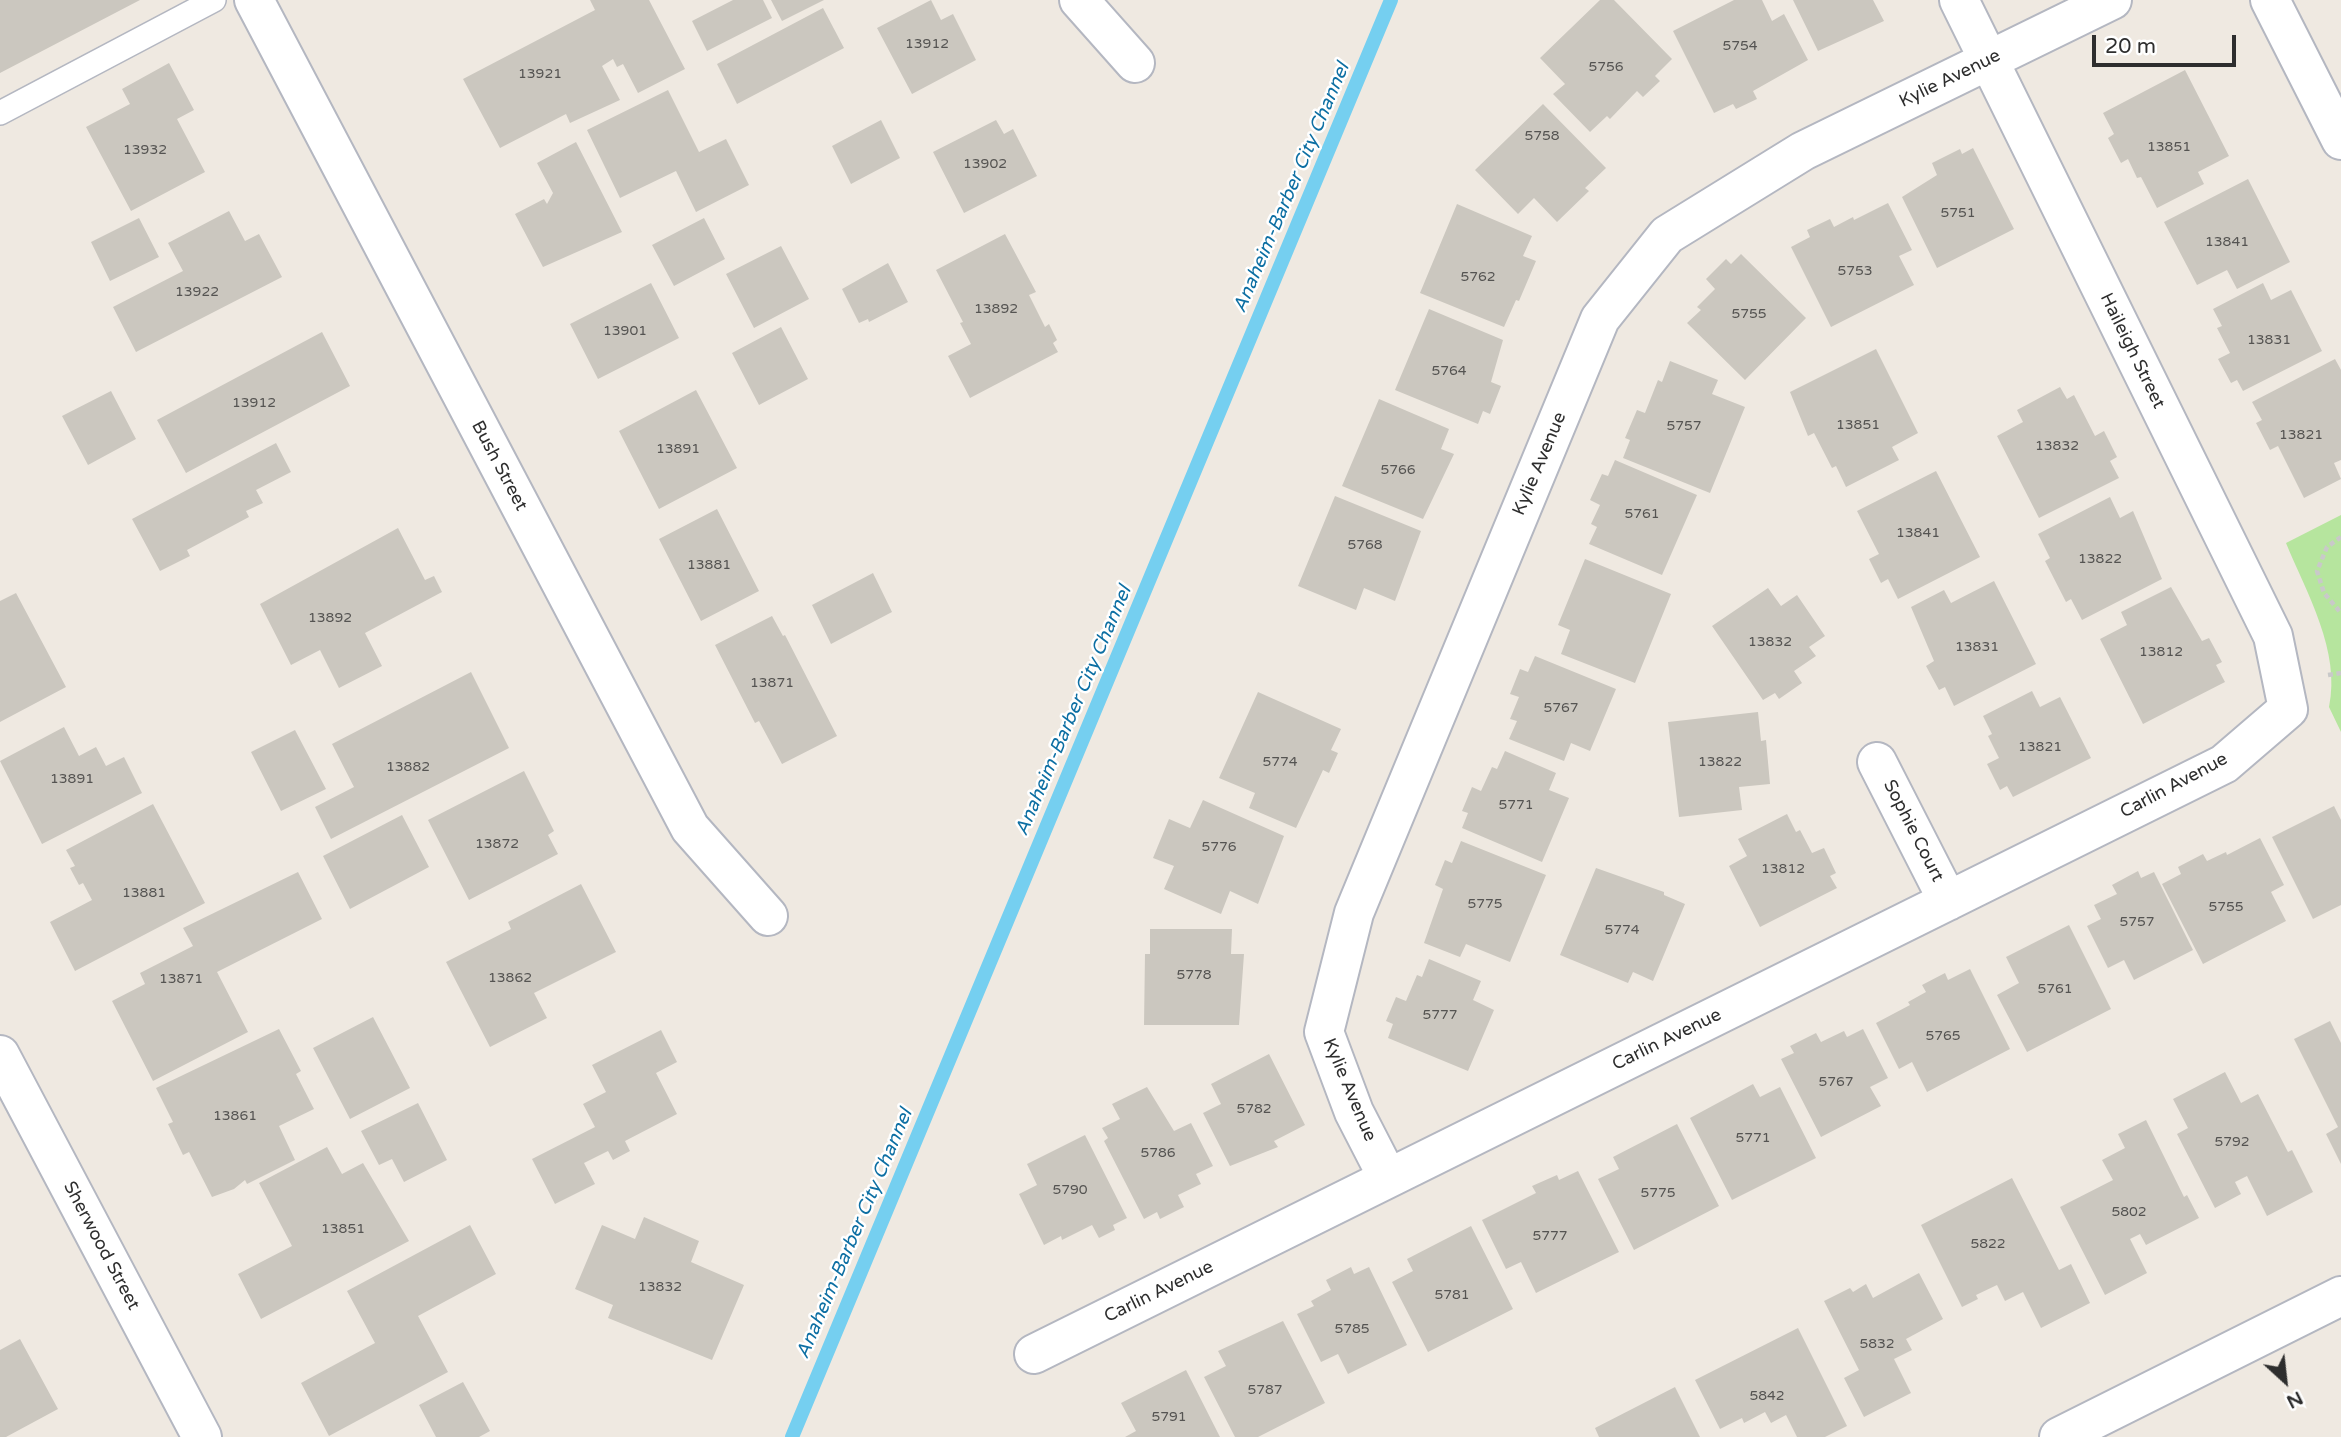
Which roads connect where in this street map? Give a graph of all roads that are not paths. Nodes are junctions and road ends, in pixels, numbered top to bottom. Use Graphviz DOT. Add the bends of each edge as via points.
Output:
graph roads {
  1 [pos="215,0"];
  2 [pos="254,0"];
  3 [pos="1079,0"];
  4 [pos="1959,0"];
  5 [pos="2112,0"];
  6 [pos="2270,0"];
  7 [pos="1989,60"];
  8 [pos="1135,63"];
  9 [pos="0,113"];
  10 [pos="2341,140"];
  11 [pos="2288,709"];
  12 [pos="1877,762"];
  13 [pos="1948,901"];
  14 [pos="768,916"];
  15 [pos="0,1055"];
  16 [pos="1388,1178"];
  17 [pos="2341,1296"];
  18 [pos="1034,1354"];
  19 [pos="202,1437"];
  20 [pos="2059,1437"];
  1 -- 9 [label="lane"];
  2 -- 14 [label="street, Bush Street" via="690,828"];
  3 -- 8 [label="street"];
  4 -- 7 [label="street, Haileigh Street"];
  5 -- 7 [label="street, Kylie Avenue"];
  6 -- 10 [label="street"];
  7 -- 11 [label="street, Haileigh Street" via="2273,636"];
  7 -- 16 [label="street, Kylie Avenue" via="1803,150 1667,235 1600,319 1354,913 1324,1032 1354,1112"];
  11 -- 13 [label="street, Carlin Avenue" via="2224,764"];
  12 -- 13 [label="street, Sophie Court"];
  13 -- 16 [label="street, Carlin Avenue"];
  15 -- 19 [label="street, Sherwood Street"];
  16 -- 18 [label="street, Carlin Avenue"];
  17 -- 20 [label="street"];
}
